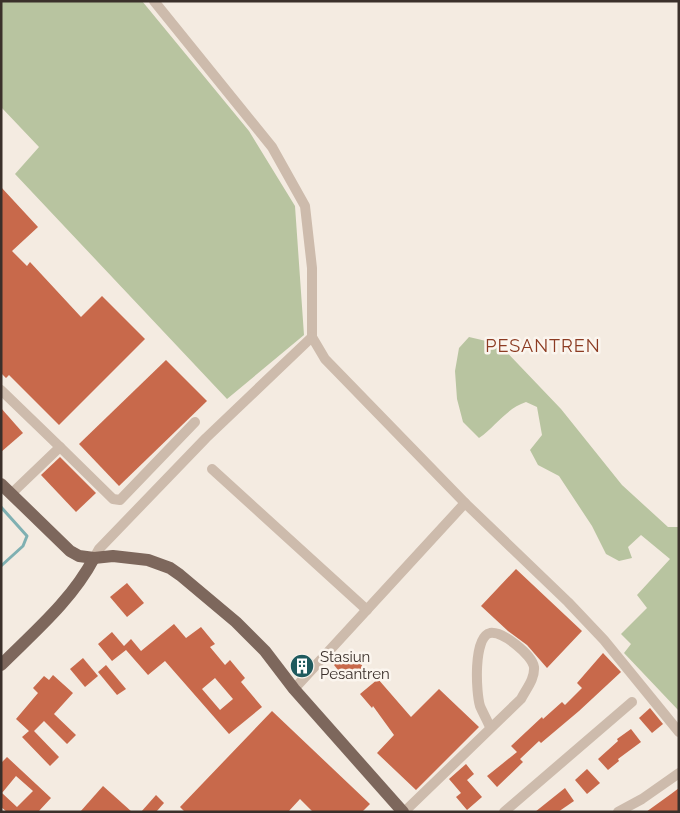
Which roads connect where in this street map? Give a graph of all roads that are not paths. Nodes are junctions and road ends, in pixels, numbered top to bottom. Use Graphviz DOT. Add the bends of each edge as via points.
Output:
graph roads {
  1 [pos="154,1"];
  2 [pos="312,337"];
  3 [pos="1,390"];
  4 [pos="195,422"];
  5 [pos="60,447"];
  6 [pos="212,469"];
  7 [pos="1,484"];
  8 [pos="11,494"];
  9 [pos="464,503"];
  10 [pos="94,558"];
  11 [pos="367,610"];
  12 [pos="2,664"];
  13 [pos="294,689"];
  14 [pos="632,702"];
  15 [pos="490,727"];
  16 [pos="679,732"];
  17 [pos="679,774"];
  18 [pos="403,812"];
  19 [pos="504,812"];
  20 [pos="618,812"];
  1 -- 2 [label="street" via="272,147 305,206 312,268"];
  2 -- 9 [label="street" via="336,370"];
  2 -- 10 [label="street" via="206,438"];
  3 -- 5 [label="street"];
  4 -- 5 [label="street" via="120,500 113,499"];
  5 -- 8 [label="street"];
  6 -- 11 [label="street"];
  7 -- 8 [label="main road"];
  8 -- 10 [label="main road" via="70,551"];
  9 -- 11 [label="street"];
  9 -- 16 [label="street" via="604,640"];
  10 -- 12 [label="main road" via="86,574 63,602"];
  10 -- 13 [label="main road" via="137,558 170,568 250,636 275,662"];
  11 -- 13 [label="street"];
  13 -- 18 [label="main road"];
  14 -- 19 [label="street"];
  15 -- 15 [label="street" via="521,699 534,674 534,665 528,655 499,634 490,633 481,646 476,676 480,705"];
  15 -- 18 [label="street"];
  17 -- 20 [label="street"];
}
